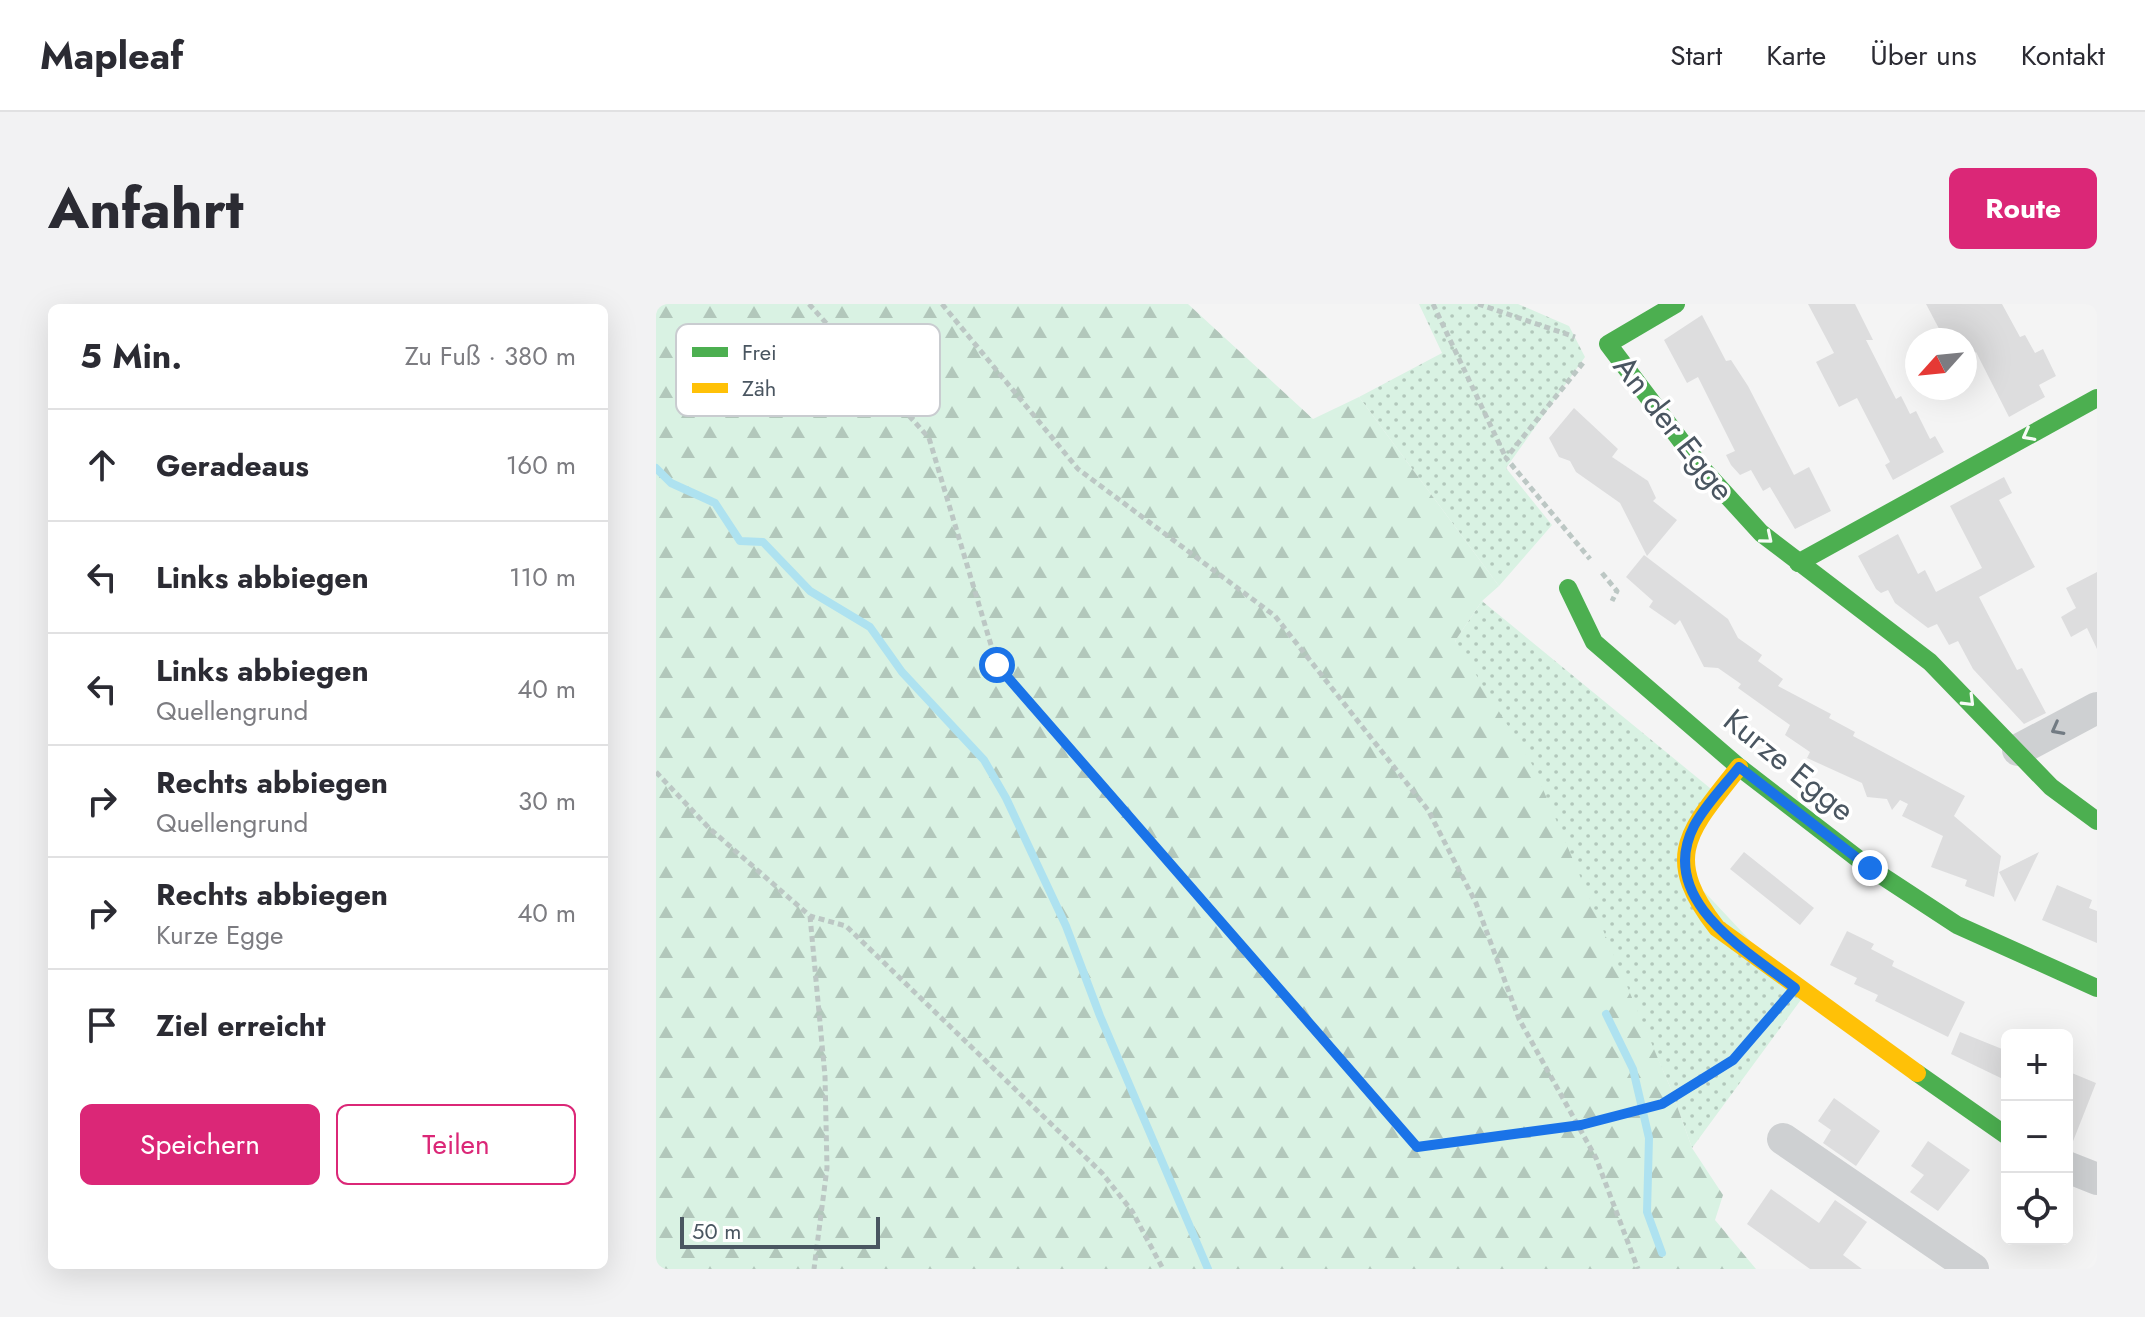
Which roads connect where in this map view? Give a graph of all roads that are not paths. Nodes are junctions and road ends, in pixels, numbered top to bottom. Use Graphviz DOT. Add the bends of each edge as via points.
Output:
graph roads {
  1 [pos="1676,304"];
  2 [pos="2097,398"];
  3 [pos="1798,563"];
  4 [pos="1568,588"];
  5 [pos="2097,708"];
  6 [pos="2018,750"];
  7 [pos="1739,767"];
  8 [pos="2097,821"];
  9 [pos="2097,988"];
  10 [pos="2001,1132"];
  11 [pos="1783,1139"];
  12 [pos="2073,1169"];
  13 [pos="2097,1179"];
  14 [pos="1973,1269"];
  1 -- 3 [label="street, An der Egge, one-way" via="1603,344 1730,503"];
  2 -- 3 [label="street, one-way"];
  3 -- 6 [label="street, An der Egge, one-way" via="1930,662"];
  4 -- 7 [label="street, Kurze Egge" via="1594,642"];
  5 -- 6 [label="street, one-way"];
  6 -- 8 [label="street, An der Egge" via="2046,785"];
  7 -- 9 [label="street, Kurze Egge" via="1870,868 1957,925"];
  7 -- 10 [label="street" via="1695,824 1686,847 1685,868 1695,900 1717,928 1795,988"];
  11 -- 14 [label="street"];
  12 -- 13 [label="street"];
}
